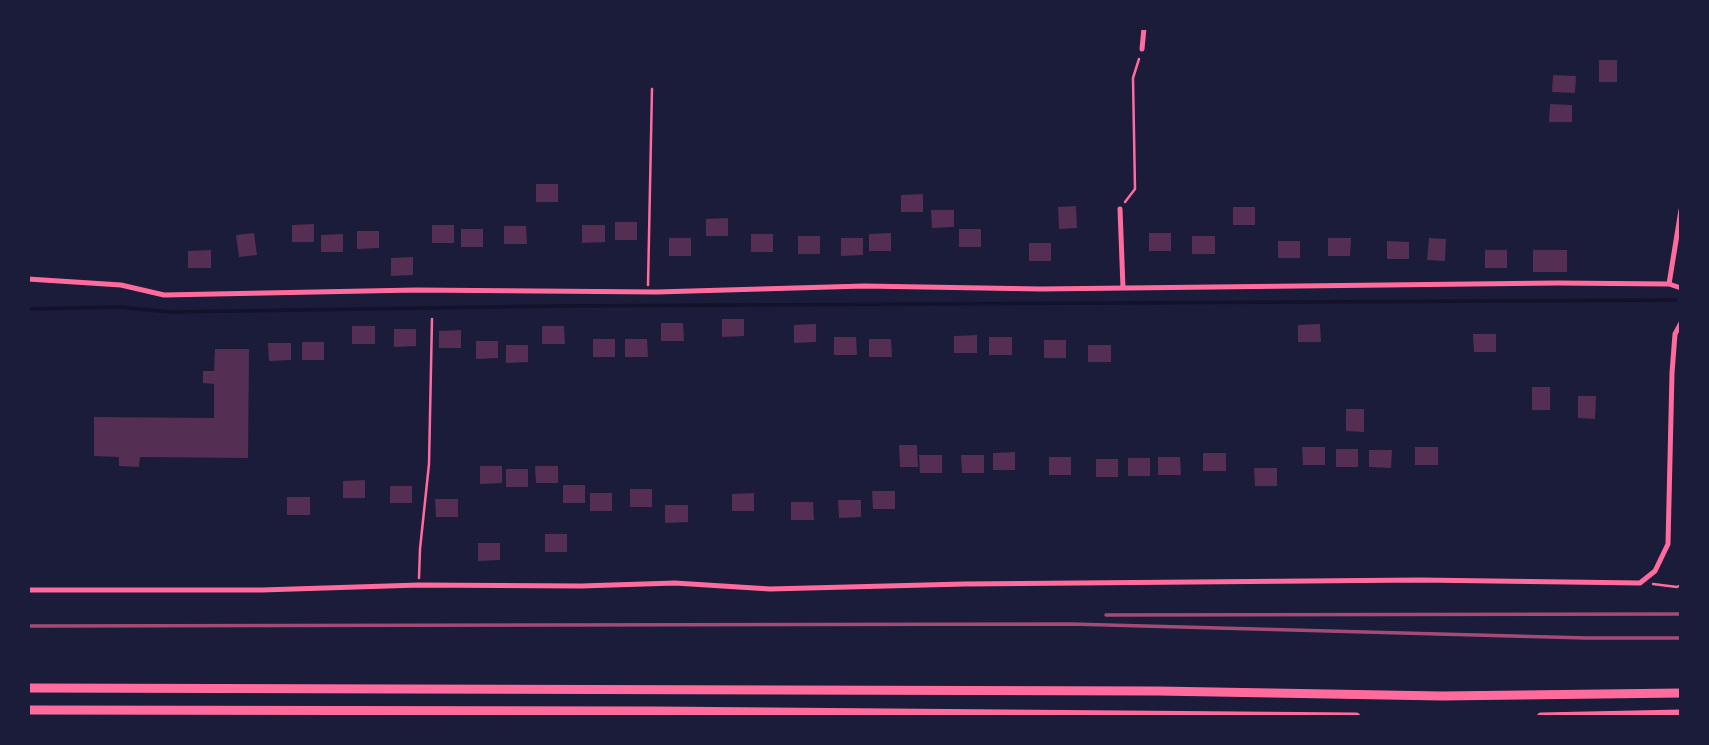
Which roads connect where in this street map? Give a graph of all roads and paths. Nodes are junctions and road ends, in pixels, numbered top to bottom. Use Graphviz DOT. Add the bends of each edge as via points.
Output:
graph roads {
  1 [pos="1144,28"];
  2 [pos="1142,49"];
  3 [pos="652,89"];
  4 [pos="1120,209"];
  5 [pos="1681,210"];
  6 [pos="28,279"];
  7 [pos="1670,284"];
  8 [pos="1123,288"];
  9 [pos="1681,288"];
  10 [pos="647,292"];
  11 [pos="432,319"];
  12 [pos="1681,323"];
  13 [pos="1640,583"];
  14 [pos="1681,584"];
  15 [pos="419,585"];
  16 [pos="28,590"];
  17 [pos="28,688"];
  18 [pos="1681,693"];
  19 [pos="28,710"];
  20 [pos="1681,714"];
  21 [pos="1356,717"];
  22 [pos="1541,717"];
  1 -- 2 [label="street"];
  2 -- 4 [label="path" via="1133,78 1135,189"];
  3 -- 10 [label="path"];
  4 -- 8 [label="street"];
  5 -- 7 [label="street"];
  6 -- 10 [label="street" via="121,285 164,296 403,290"];
  7 -- 8 [label="street"];
  7 -- 9 [label="street"];
  8 -- 10 [label="street" via="864,286"];
  11 -- 15 [label="path" via="429,464"];
  12 -- 13 [label="street" via="1675,334 1672,373 1668,544 1655,571"];
  13 -- 14 [label="path"];
  13 -- 15 [label="street" via="1420,580 770,589 676,583"];
  15 -- 16 [label="street"];
  17 -- 18 [label="highway" via="1442,696"];
  19 -- 21 [label="highway"];
  20 -- 22 [label="highway"];
}
